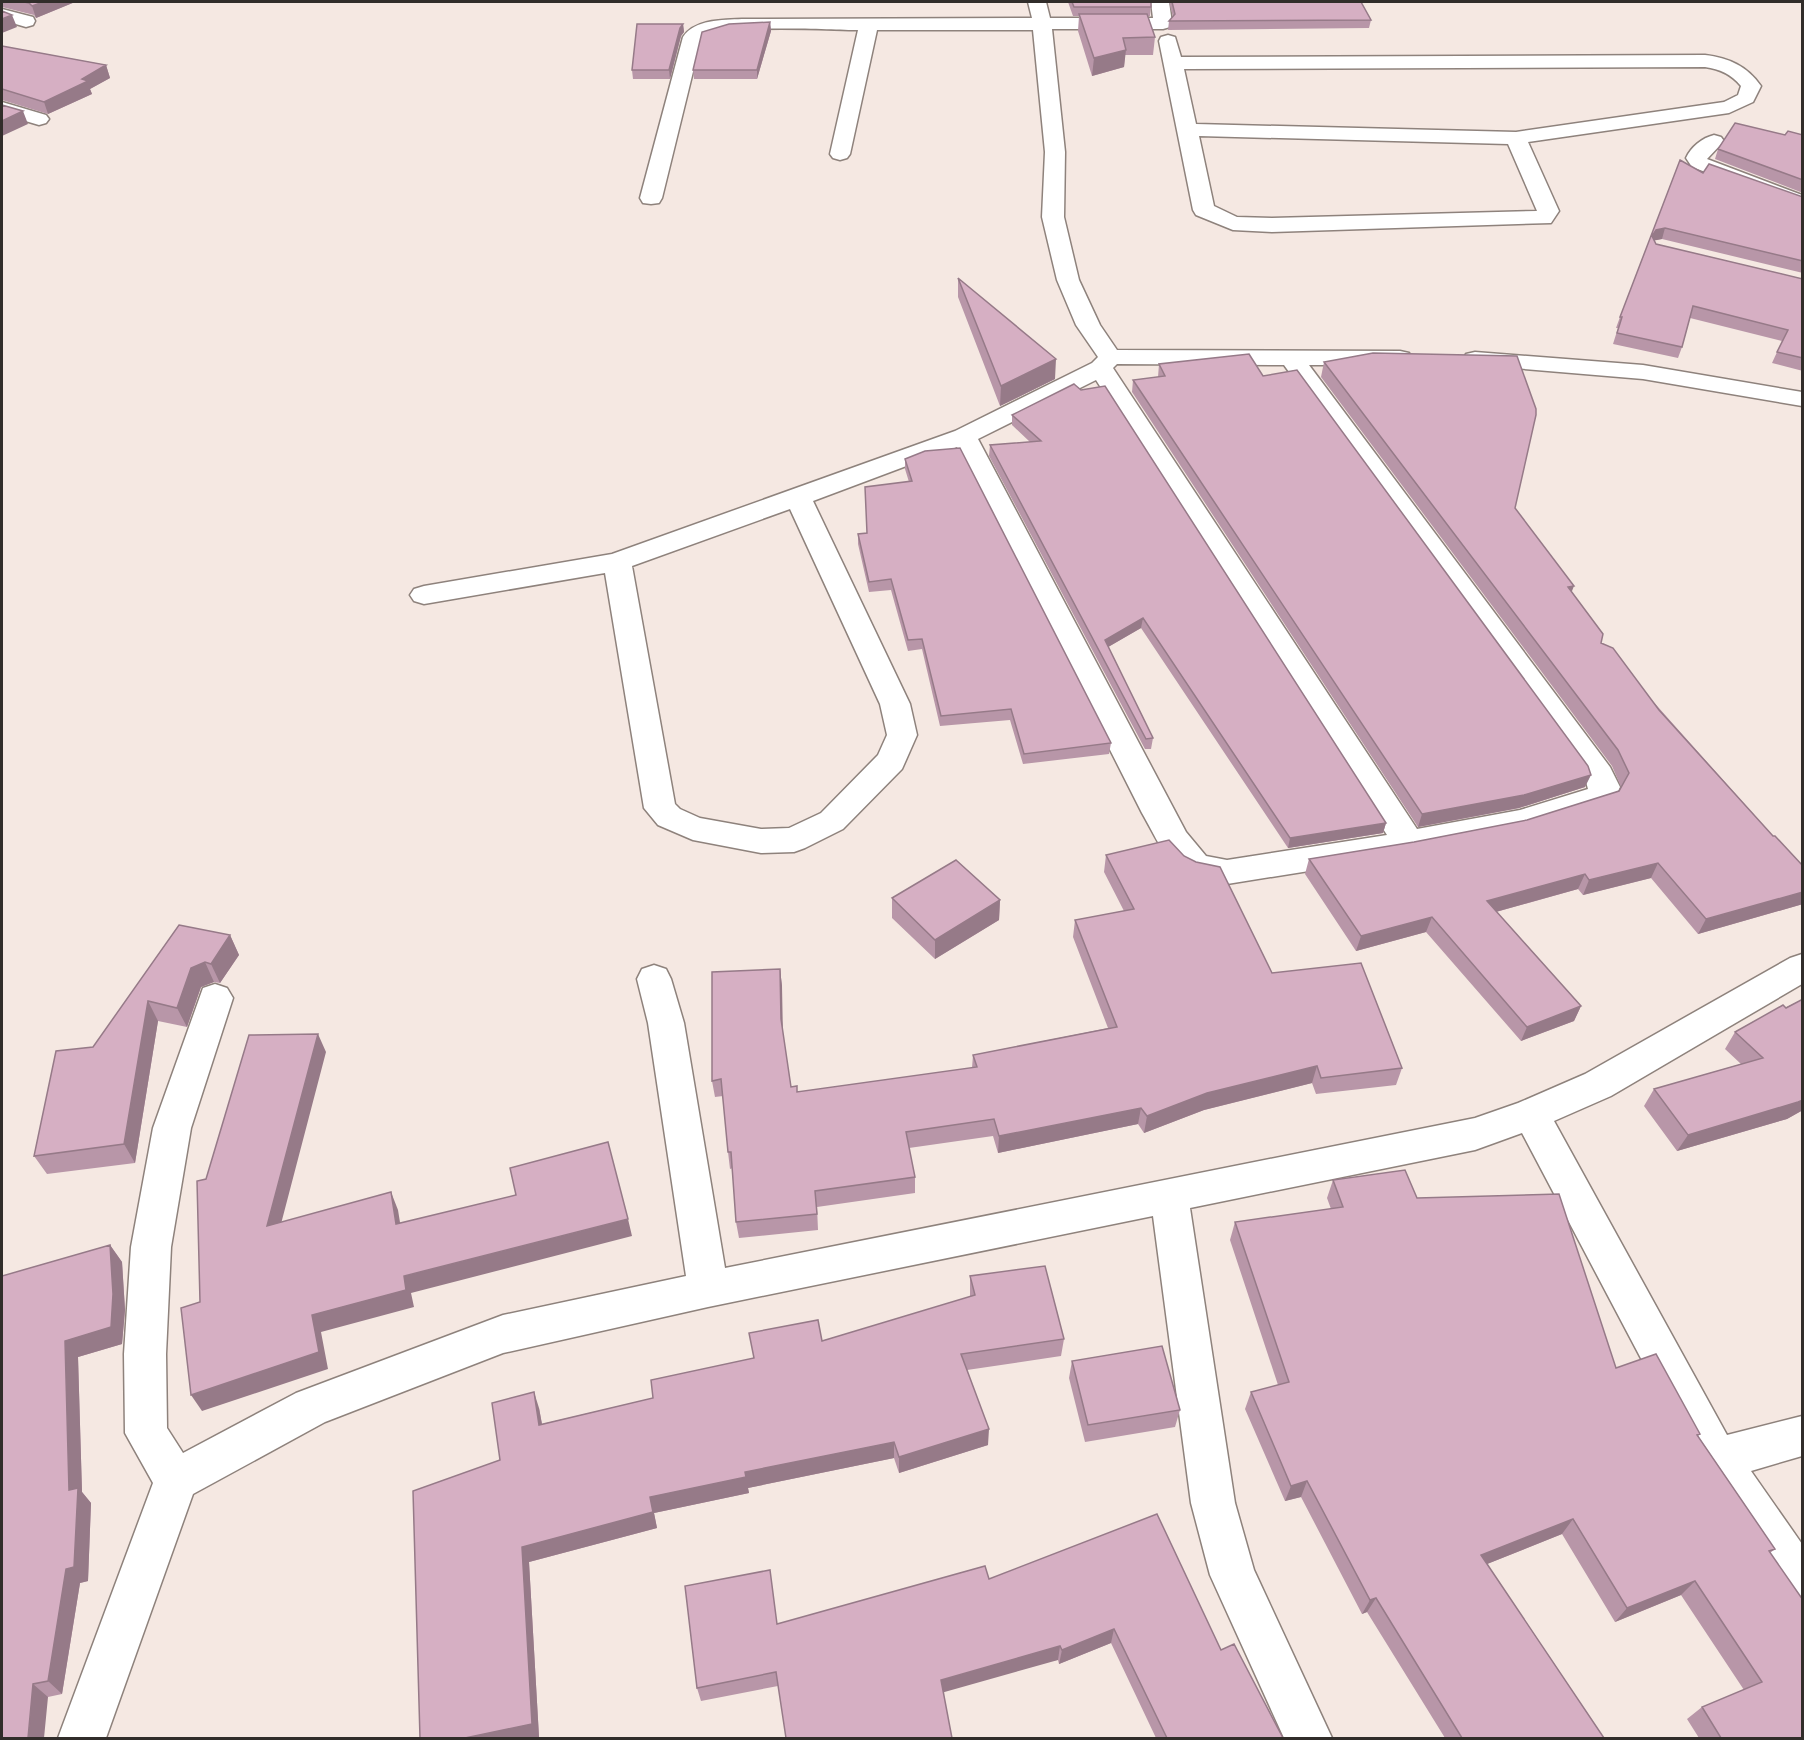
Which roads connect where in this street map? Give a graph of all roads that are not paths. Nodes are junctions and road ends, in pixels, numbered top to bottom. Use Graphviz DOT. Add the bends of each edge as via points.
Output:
graph roads {
  1 [pos="1036,2"];
  2 [pos="1160,2"];
  3 [pos="2,14"];
  4 [pos="26,21"];
  5 [pos="1163,23"];
  6 [pos="869,24"];
  7 [pos="1041,24"];
  8 [pos="1173,63"];
  9 [pos="2,108"];
  10 [pos="39,119"];
  11 [pos="1188,130"];
  12 [pos="1516,138"];
  13 [pos="1714,141"];
  14 [pos="840,154"];
  15 [pos="651,198"];
  16 [pos="1803,202"];
  17 [pos="1290,356"];
  18 [pos="1418,358"];
  19 [pos="1453,358"];
  20 [pos="1106,362"];
  21 [pos="1803,399"];
  22 [pos="964,436"];
  23 [pos="798,497"];
  24 [pos="617,562"];
  25 [pos="424,595"];
  26 [pos="1409,843"];
  27 [pos="1803,968"];
  28 [pos="654,979"];
  29 [pos="215,998"];
  30 [pos="1531,1114"];
  31 [pos="1169,1195"];
  32 [pos="708,1289"];
  33 [pos="1803,1436"];
  34 [pos="1717,1459"];
  35 [pos="176,1480"];
  36 [pos="1803,1581"];
  37 [pos="82,1738"];
  38 [pos="1308,1738"];
  1 -- 7 [label="street"];
  2 -- 5 [label="street"];
  3 -- 4 [label="street"];
  5 -- 7 [label="street"];
  5 -- 8 [label="street"];
  6 -- 7 [label="street"];
  6 -- 14 [label="street"];
  6 -- 15 [label="street" via="698,30 692,37"];
  7 -- 20 [label="street" via="1055,152 1053,217 1068,280"];
  8 -- 11 [label="street"];
  8 -- 12 [label="street" via="1705,60 1742,73 1751,86 1746,98 1729,107"];
  9 -- 10 [label="street"];
  11 -- 12 [label="street"];
  11 -- 12 [label="street" via="1204,210 1233,223 1272,225 1543,218 1548,211"];
  13 -- 16 [label="street" via="1698,154 1699,163"];
  17 -- 18 [label="street"];
  17 -- 20 [label="street"];
  17 -- 26 [label="street" via="1604,787 1601,796 1521,821"];
  19 -- 21 [label="street" via="1643,372"];
  20 -- 22 [label="street"];
  20 -- 26 [label="street"];
  22 -- 23 [label="street"];
  22 -- 26 [label="street" via="1158,813 1194,865 1227,872"];
  23 -- 24 [label="street"];
  23 -- 24 [label="street" via="895,704 902,735 891,761 832,821 794,840 761,841 693,828 669,817 660,808"];
  24 -- 25 [label="street"];
  27 -- 30 [label="street" via="1598,1085"];
  28 -- 32 [label="street" via="666,1023"];
  29 -- 35 [label="street" via="172,1128 151,1247 145,1354 146,1432"];
  30 -- 31 [label="street" via="1475,1134"];
  30 -- 34 [label="street"];
  31 -- 32 [label="street"];
  31 -- 38 [label="street" via="1212,1503 1233,1575"];
  32 -- 35 [label="street" via="503,1334 311,1407"];
  33 -- 34 [label="street"];
  34 -- 36 [label="street"];
  35 -- 37 [label="street"];
}
